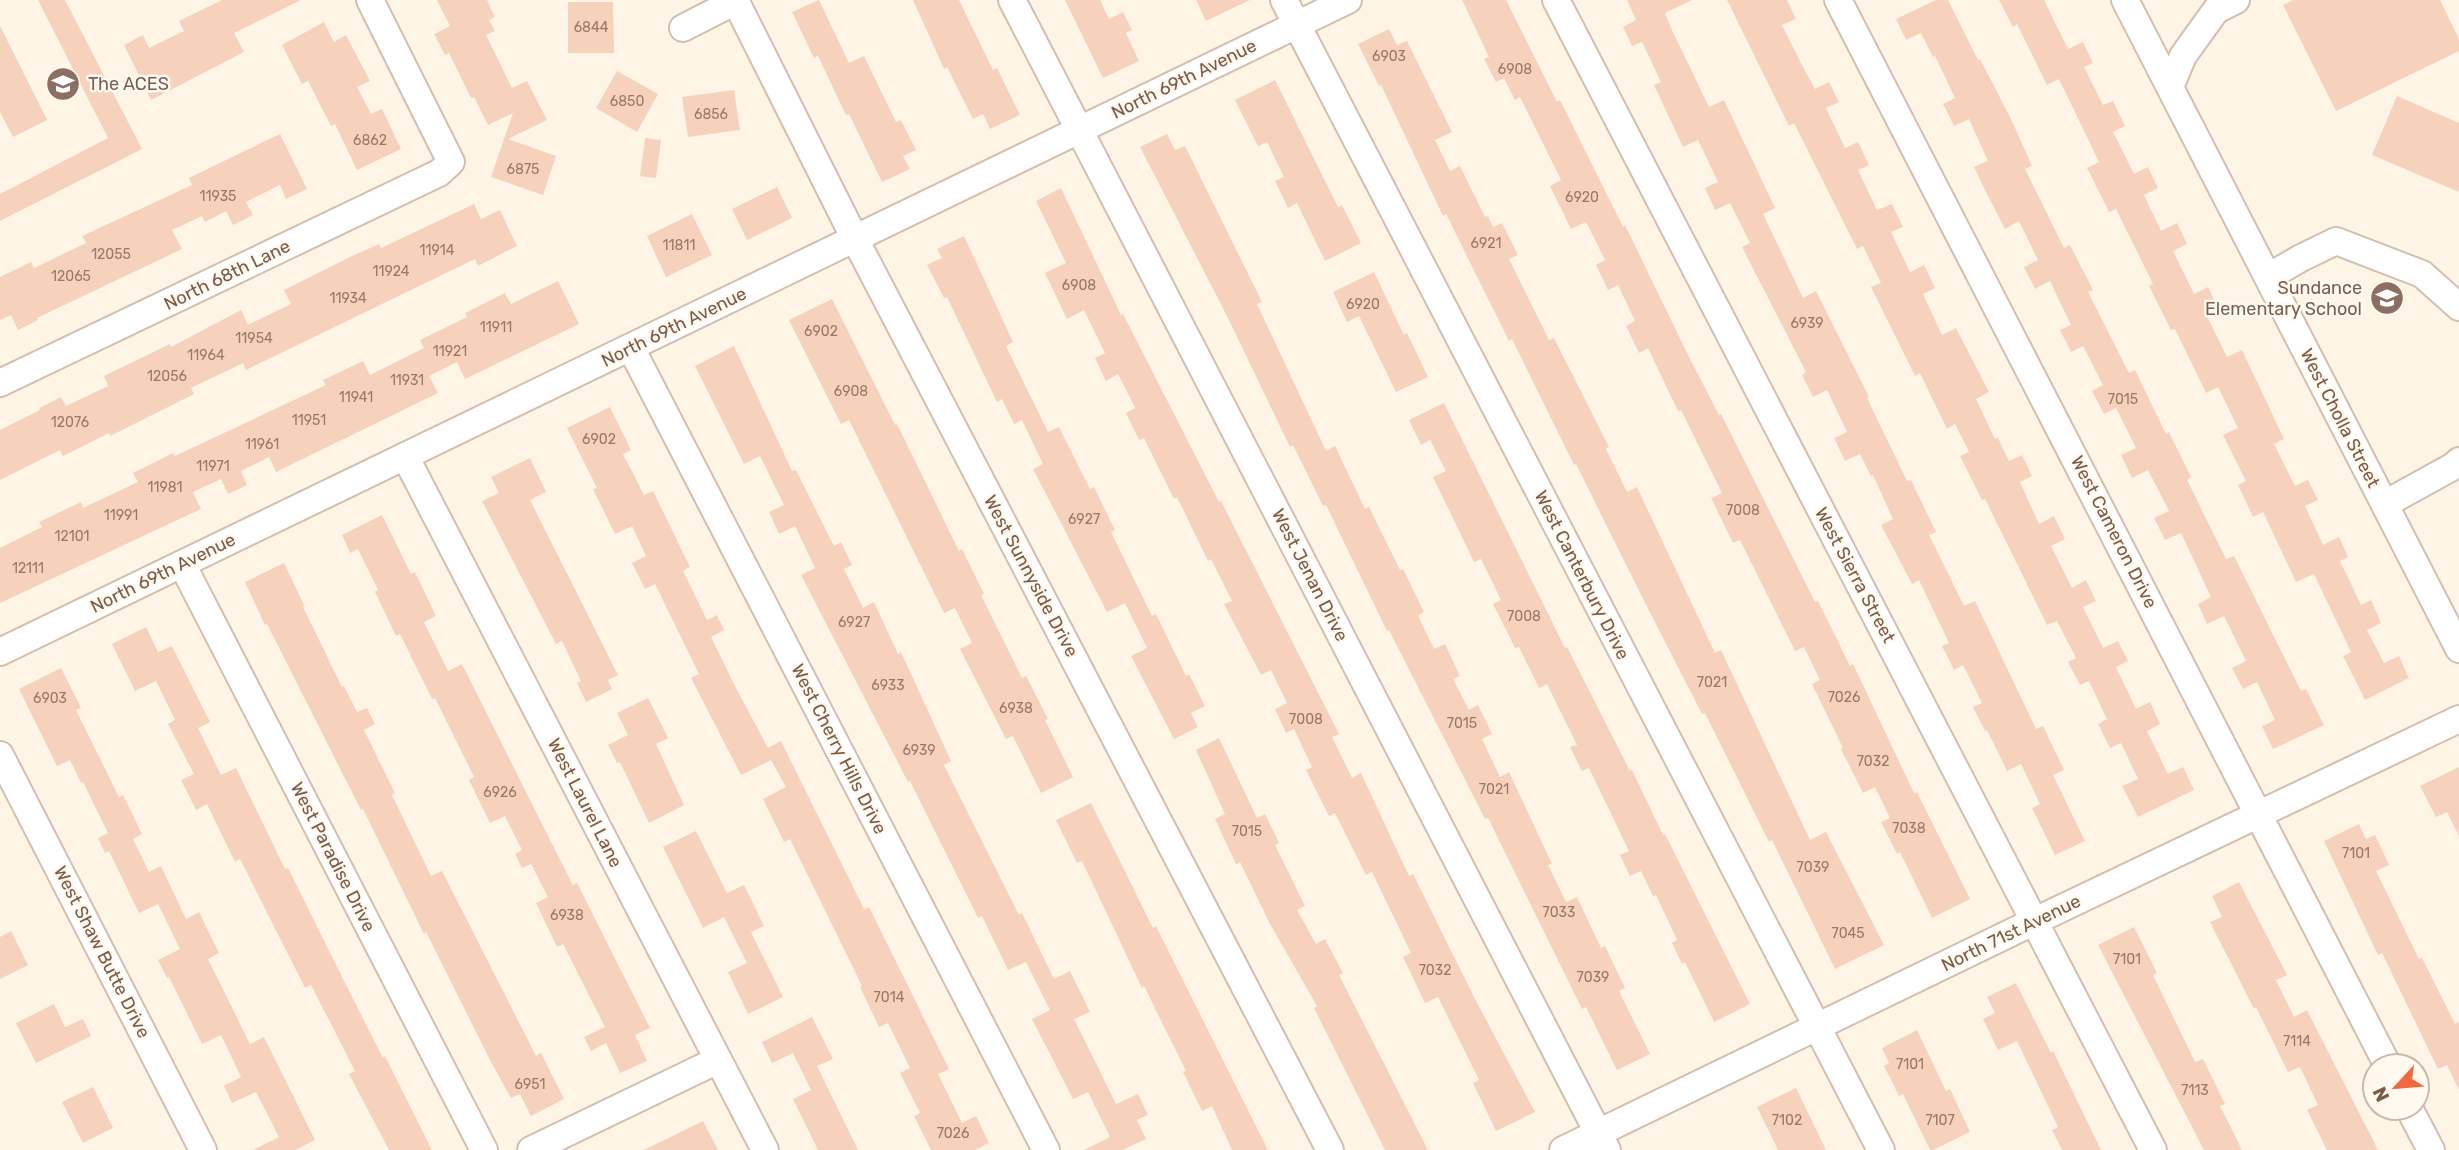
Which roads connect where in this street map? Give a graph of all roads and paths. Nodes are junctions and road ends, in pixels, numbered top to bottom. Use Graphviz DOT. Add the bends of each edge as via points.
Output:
graph roads {
  1 [pos="370,0"];
  2 [pos="1012,0"];
  3 [pos="1284,0"];
  4 [pos="1348,0"];
  5 [pos="1556,0"];
  6 [pos="1838,0"];
  7 [pos="2125,0"];
  8 [pos="2236,0"];
  9 [pos="736,1"];
  10 [pos="1297,25"];
  11 [pos="683,28"];
  12 [pos="2170,87"];
  13 [pos="1080,130"];
  14 [pos="855,239"];
  15 [pos="2268,277"];
  16 [pos="2459,307"];
  17 [pos="631,348"];
  18 [pos="0,383"];
  19 [pos="404,456"];
  20 [pos="2459,461"];
  21 [pos="2385,504"];
  22 [pos="182,564"];
  23 [pos="2459,649"];
  24 [pos="0,652"];
  25 [pos="2459,719"];
  26 [pos="0,755"];
  27 [pos="2259,813"];
  28 [pos="2035,921"];
  29 [pos="1817,1028"];
  30 [pos="2381,1052"];
  31 [pos="719,1060"];
  32 [pos="2416,1122"];
  33 [pos="1603,1142"];
  34 [pos="204,1150"];
  35 [pos="484,1150"];
  36 [pos="531,1150"];
  37 [pos="765,1150"];
  38 [pos="1046,1150"];
  39 [pos="1330,1150"];
  40 [pos="1563,1150"];
  41 [pos="1881,1150"];
  42 [pos="2153,1150"];
  43 [pos="2431,1150"];
  1 -- 18 [label="street, North 68th Lane" via="451,162 439,173"];
  2 -- 13 [label="street, West Jenan Drive"];
  3 -- 10 [label="street, West Canterbury Drive"];
  4 -- 10 [label="street, North 69th Avenue"];
  5 -- 28 [label="street, West Sierra Street"];
  6 -- 27 [label="street, West Cameron Drive"];
  7 -- 12 [label="street, West Cholla Street"];
  8 -- 12 [label="street" via="2216,9 2183,56"];
  9 -- 11 [label="street, West Sunnyside Drive"];
  9 -- 14 [label="street, West Sunnyside Drive"];
  10 -- 13 [label="street, North 69th Avenue"];
  10 -- 29 [label="street, West Canterbury Drive"];
  12 -- 15 [label="street, West Cholla Street"];
  13 -- 14 [label="street, North 69th Avenue"];
  13 -- 33 [label="street, West Jenan Drive"];
  14 -- 17 [label="street, North 69th Avenue"];
  14 -- 39 [label="street, West Sunnyside Drive"];
  15 -- 16 [label="street" via="2336,242 2422,274"];
  15 -- 21 [label="street, West Cholla Street"];
  17 -- 19 [label="street, North 69th Avenue"];
  17 -- 38 [label="street, West Cherry Hills Drive"];
  19 -- 22 [label="street, North 69th Avenue"];
  19 -- 31 [label="street, West Laurel Lane"];
  20 -- 21 [label="street"];
  21 -- 23 [label="street, West Cholla Street"];
  22 -- 24 [label="street, North 69th Avenue"];
  22 -- 35 [label="street, West Paradise Drive"];
  25 -- 27 [label="street, North 71st Avenue"];
  26 -- 34 [label="street, West Shaw Butte Drive"];
  27 -- 28 [label="street, North 71st Avenue"];
  27 -- 30 [label="street, West Cameron Drive"];
  28 -- 29 [label="street, North 71st Avenue"];
  28 -- 42 [label="street, West Sierra Street"];
  29 -- 33 [label="street, North 71st Avenue"];
  29 -- 41 [label="street, West Canterbury Drive"];
  31 -- 36 [label="street"];
  31 -- 37 [label="street, West Laurel Lane"];
  32 -- 43 [label="street"];
  33 -- 40 [label="street, North 71st Avenue"];
}
